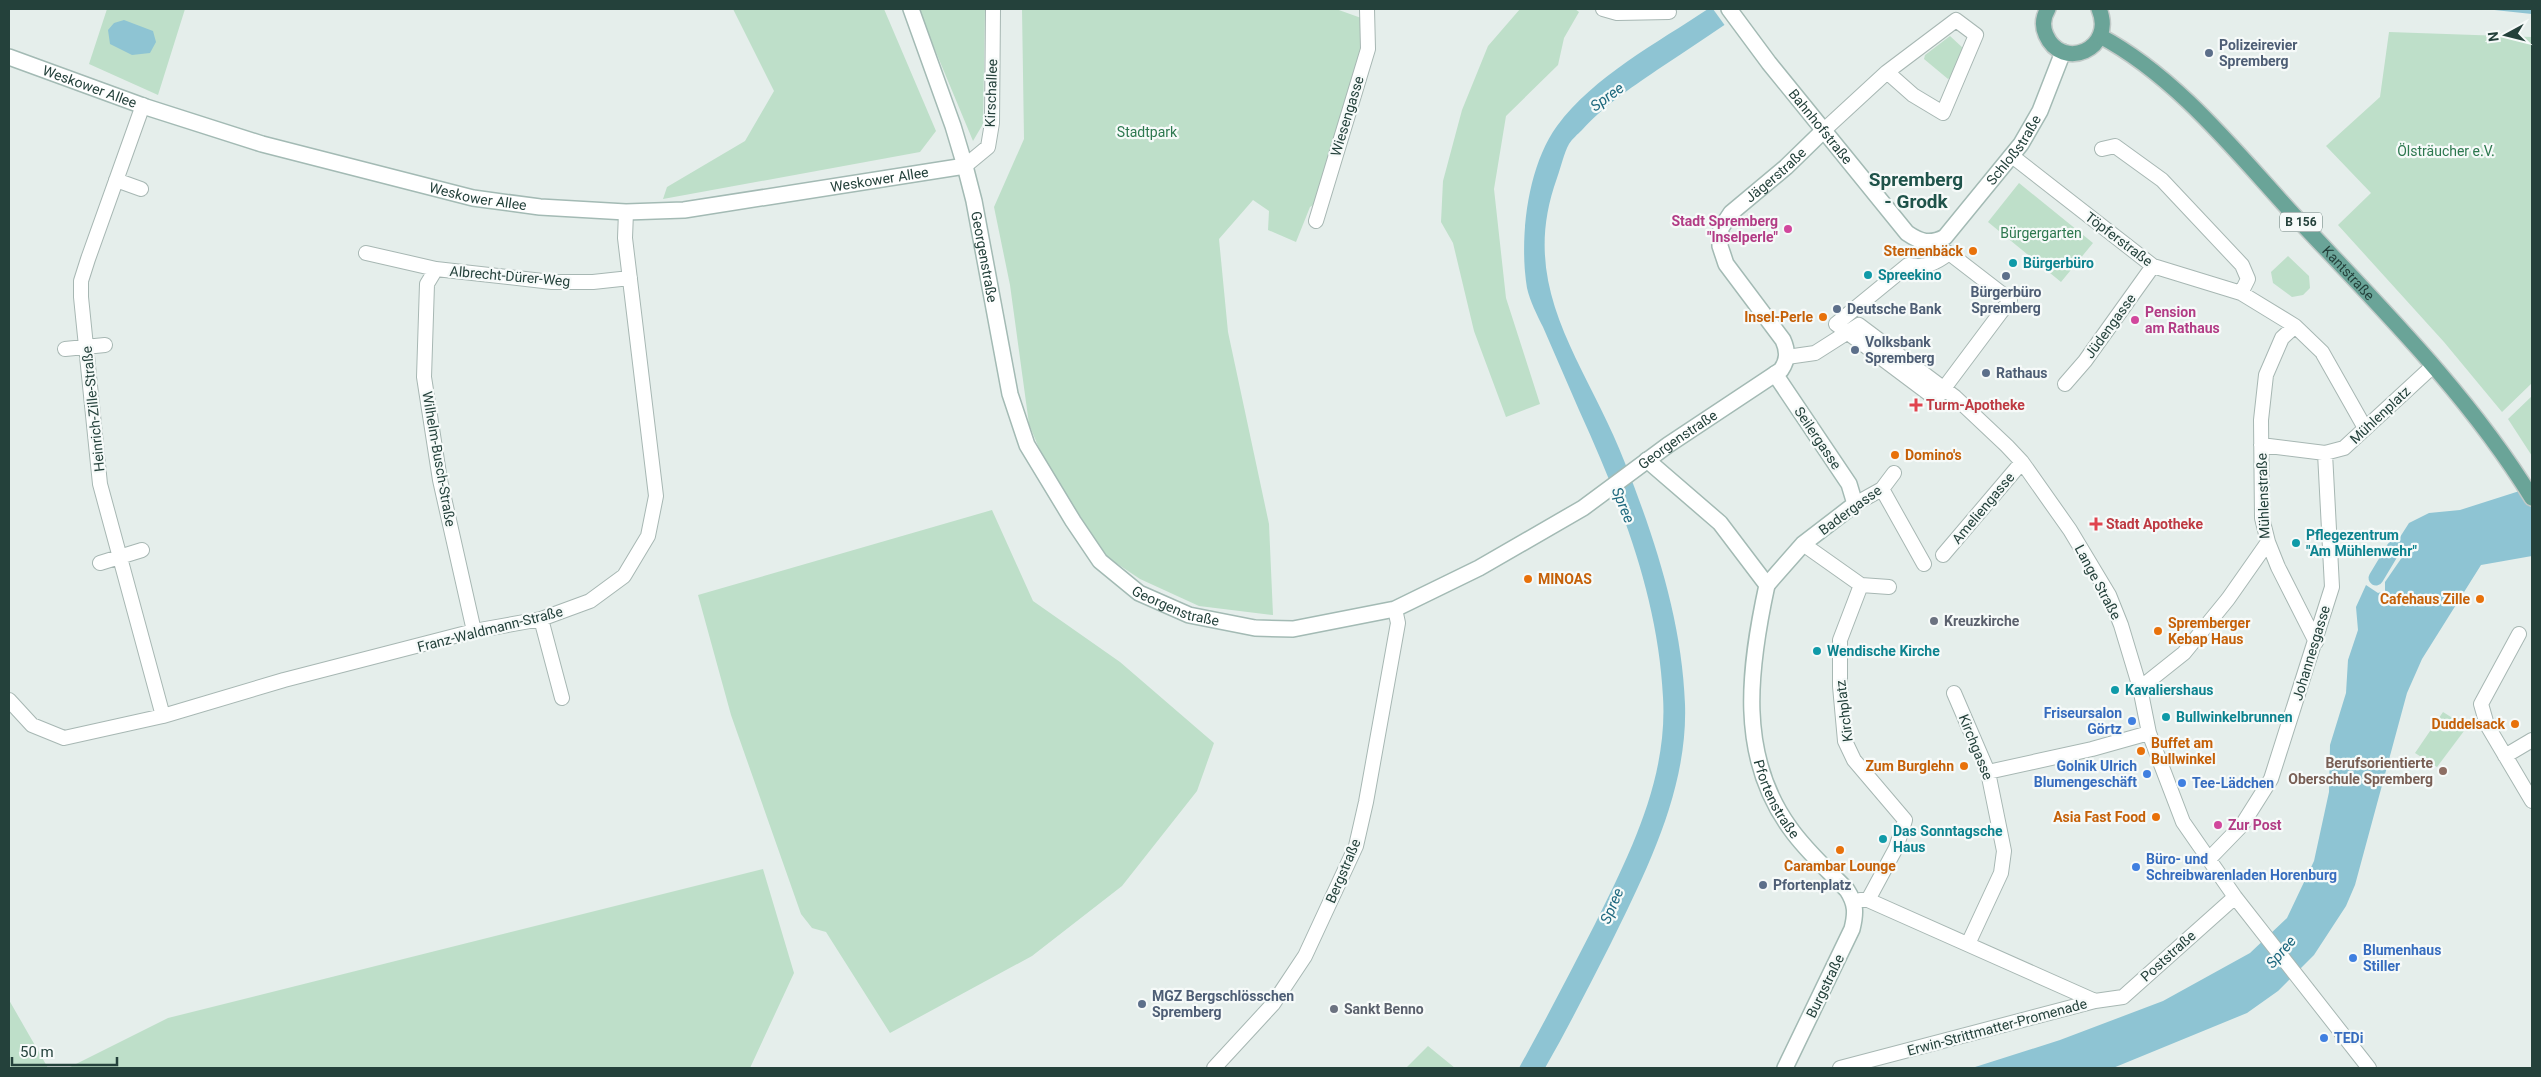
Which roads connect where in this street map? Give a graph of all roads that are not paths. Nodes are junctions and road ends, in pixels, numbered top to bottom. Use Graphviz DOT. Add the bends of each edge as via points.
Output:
graph roads {
  1 [pos="911,9"];
  2 [pos="993,9"];
  3 [pos="1367,9"];
  4 [pos="1603,9"];
  5 [pos="1729,9"];
  6 [pos="2048,9"];
  7 [pos="2099,9"];
  8 [pos="1669,12"];
  9 [pos="2100,36"];
  10 [pos="2063,52"];
  11 [pos="9,57"];
  12 [pos="1887,72"];
  13 [pos="143,105"];
  14 [pos="1823,131"];
  15 [pos="2102,149"];
  16 [pos="2012,156"];
  17 [pos="965,166"];
  18 [pos="116,180"];
  19 [pos="141,189"];
  20 [pos="626,212"];
  21 [pos="1316,221"];
  22 [pos="1945,237"];
  23 [pos="366,253"];
  24 [pos="2153,266"];
  25 [pos="436,269"];
  26 [pos="630,278"];
  27 [pos="427,284"];
  28 [pos="2241,293"];
  29 [pos="2295,326"];
  30 [pos="1847,332"];
  31 [pos="105,345"];
  32 [pos="87,346"];
  33 [pos="65,349"];
  34 [pos="2433,366"];
  35 [pos="1781,367"];
  36 [pos="2065,384"];
  37 [pos="1949,392"];
  38 [pos="2366,428"];
  39 [pos="2262,445"];
  40 [pos="2325,453"];
  41 [pos="2022,462"];
  42 [pos="1642,464"];
  43 [pos="1894,473"];
  44 [pos="1882,488"];
  45 [pos="2532,498"];
  46 [pos="1855,504"];
  47 [pos="2268,542"];
  48 [pos="1803,544"];
  49 [pos="142,550"];
  50 [pos="1943,555"];
  51 [pos="119,558"];
  52 [pos="100,563"];
  53 [pos="1924,564"];
  54 [pos="1767,585"];
  55 [pos="1861,585"];
  56 [pos="1889,587"];
  57 [pos="1395,609"];
  58 [pos="541,619"];
  59 [pos="474,631"];
  60 [pos="2519,634"];
  61 [pos="2316,642"];
  62 [pos="2140,688"];
  63 [pos="1954,693"];
  64 [pos="562,698"];
  65 [pos="9,700"];
  66 [pos="162,716"];
  67 [pos="2149,733"];
  68 [pos="2532,740"];
  69 [pos="2505,756"];
  70 [pos="1988,772"];
  71 [pos="2532,801"];
  72 [pos="1905,820"];
  73 [pos="2208,859"];
  74 [pos="2235,897"];
  75 [pos="1861,900"];
  76 [pos="1968,944"];
  77 [pos="2095,1001"];
  78 [pos="1214,1068"];
  79 [pos="1785,1068"];
  80 [pos="1840,1068"];
  81 [pos="2369,1068"];
  1 -- 17 [label="main road, Georgenstraße" via="954,126"];
  2 -- 17 [label="street, Kirschallee" via="992,123 988,147"];
  3 -- 21 [label="street, Wiesengasse" via="1368,49"];
  4 -- 8 [label="street" via="1617,13"];
  5 -- 14 [label="main road, Bahnhofstraße"];
  6 -- 10 [label="main road" via="2043,22 2044,32 2048,40"];
  7 -- 9 [label="main road" via="2102,18"];
  9 -- 10 [label="main road" via="2096,43 2081,53"];
  9 -- 34 [label="main road, Kantstraße / B 156" via="2166,80 2262,178"];
  10 -- 16 [label="main road, Schloßstraße" via="2040,111"];
  11 -- 13 [label="main road, Weskower Allee"];
  12 -- 12 [label="street, Jägerstraße" via="1943,113 1976,36 1956,20"];
  12 -- 14 [label="street, Jägerstraße"];
  13 -- 18 [label="street, Heinrich-Zille-Straße"];
  13 -- 20 [label="main road, Weskower Allee" via="262,144 473,198 540,207"];
  14 -- 22 [label="main road, Bahnhofstraße" via="1907,232 1925,242"];
  14 -- 35 [label="main road, Jägerstraße" via="1731,213 1721,228 1720,246 1726,264 1784,340 1787,349"];
  15 -- 28 [label="street" via="2115,146 2162,180 2242,265 2248,279"];
  16 -- 22 [label="main road, Schloßstraße"];
  16 -- 24 [label="street, Töpferstraße"];
  17 -- 20 [label="main road, Weskower Allee" via="684,210"];
  17 -- 57 [label="main road, Georgenstraße" via="1010,394 1027,445 1100,561 1139,593 1188,615 1255,628 1293,629"];
  18 -- 19 [label="street"];
  18 -- 32 [label="street, Heinrich-Zille-Straße" via="81,280"];
  20 -- 26 [label="street, Franz-Waldmann-Straße" via="625,238"];
  23 -- 25 [label="street"];
  24 -- 28 [label="street, Töpferstraße"];
  24 -- 36 [label="street, Jüdengasse"];
  25 -- 26 [label="street, Albrecht-Dürer-Weg" via="552,282"];
  25 -- 27 [label="street, Albrecht-Dürer-Weg"];
  26 -- 58 [label="street, Franz-Waldmann-Straße" via="656,496 648,536 624,576 590,601"];
  27 -- 59 [label="street, Wilhelm-Busch-Straße" via="424,377 440,480"];
  28 -- 29 [label="street, Töpferstraße"];
  29 -- 38 [label="street, Töpferstraße" via="2322,352"];
  29 -- 39 [label="street, Mühlenstraße" via="2282,338 2266,375"];
  30 -- 35 [label="street" via="1815,353"];
  30 -- 37 [label="street, Lange Straße" via="1859,325"];
  30 -- 37 [label="street" via="1836,324 1908,265 1920,267 1936,263 1949,253 2010,300"];
  31 -- 32 [label="street"];
  32 -- 33 [label="street"];
  32 -- 51 [label="street, Heinrich-Zille-Straße" via="100,484"];
  34 -- 38 [label="street, Mühlenplatz"];
  34 -- 45 [label="main road, Kantstraße / B 156" via="2485,429"];
  35 -- 42 [label="main road, Georgenstraße"];
  35 -- 46 [label="main road, Seilergasse" via="1849,484"];
  37 -- 41 [label="street, Lange Straße"];
  38 -- 40 [label="street, Mühlenplatz" via="2344,448"];
  39 -- 40 [label="street, Mühlenplatz"];
  39 -- 47 [label="street, Mühlenstraße" via="2262,518"];
  40 -- 61 [label="street, Johannesgasse" via="2332,587"];
  41 -- 50 [label="street, Ameliengasse"];
  41 -- 62 [label="street, Lange Straße" via="2070,530 2109,595"];
  42 -- 54 [label="main road" via="1720,523"];
  42 -- 57 [label="main road, Georgenstraße" via="1583,508 1479,568"];
  43 -- 44 [label="street, Badergasse"];
  44 -- 46 [label="street, Badergasse"];
  44 -- 53 [label="street"];
  46 -- 48 [label="main road, Badergasse"];
  47 -- 61 [label="street"];
  47 -- 62 [label="street, Mühlenstraße" via="2184,653"];
  48 -- 54 [label="main road, Badergasse"];
  48 -- 55 [label="street, Badergasse"];
  49 -- 51 [label="street"];
  51 -- 52 [label="street"];
  51 -- 66 [label="street, Heinrich-Zille-Straße"];
  54 -- 75 [label="main road, Pfortenstraße" via="1752,685 1751,720 1757,762 1765,784 1790,828 1847,890"];
  55 -- 56 [label="street"];
  55 -- 72 [label="street, Kirchplatz" via="1840,640 1845,741 1854,760"];
  57 -- 78 [label="street, Bergstraße" via="1398,624 1356,846 1305,956 1273,1004"];
  58 -- 59 [label="street, Franz-Waldmann-Straße"];
  58 -- 64 [label="street"];
  59 -- 66 [label="street, Franz-Waldmann-Straße" via="284,680"];
  60 -- 69 [label="street" via="2480,704 2487,725"];
  61 -- 73 [label="street, Johannesgasse" via="2271,779 2242,825"];
  62 -- 67 [label="street, Lange Straße"];
  63 -- 70 [label="street, Kirchgasse"];
  65 -- 66 [label="street, Franz-Waldmann-Straße" via="32,725 64,738"];
  67 -- 70 [label="street"];
  67 -- 73 [label="street, Lange Straße" via="2183,822"];
  68 -- 69 [label="street"];
  69 -- 71 [label="street"];
  70 -- 76 [label="street, Kirchgasse" via="2004,851 2001,873"];
  72 -- 75 [label="street, Burgstraße" via="1896,848"];
  73 -- 74 [label="street, Lange Straße"];
  74 -- 77 [label="street, Poststraße" via="2123,997"];
  74 -- 81 [label="street, Lange Straße"];
  75 -- 76 [label="street, Pfortenstraße"];
  75 -- 79 [label="main road, Burgstraße" via="1852,929"];
  76 -- 77 [label="street, Pfortenstraße"];
  77 -- 80 [label="street, Erwin-Strittmatter-Promenade"];
}
